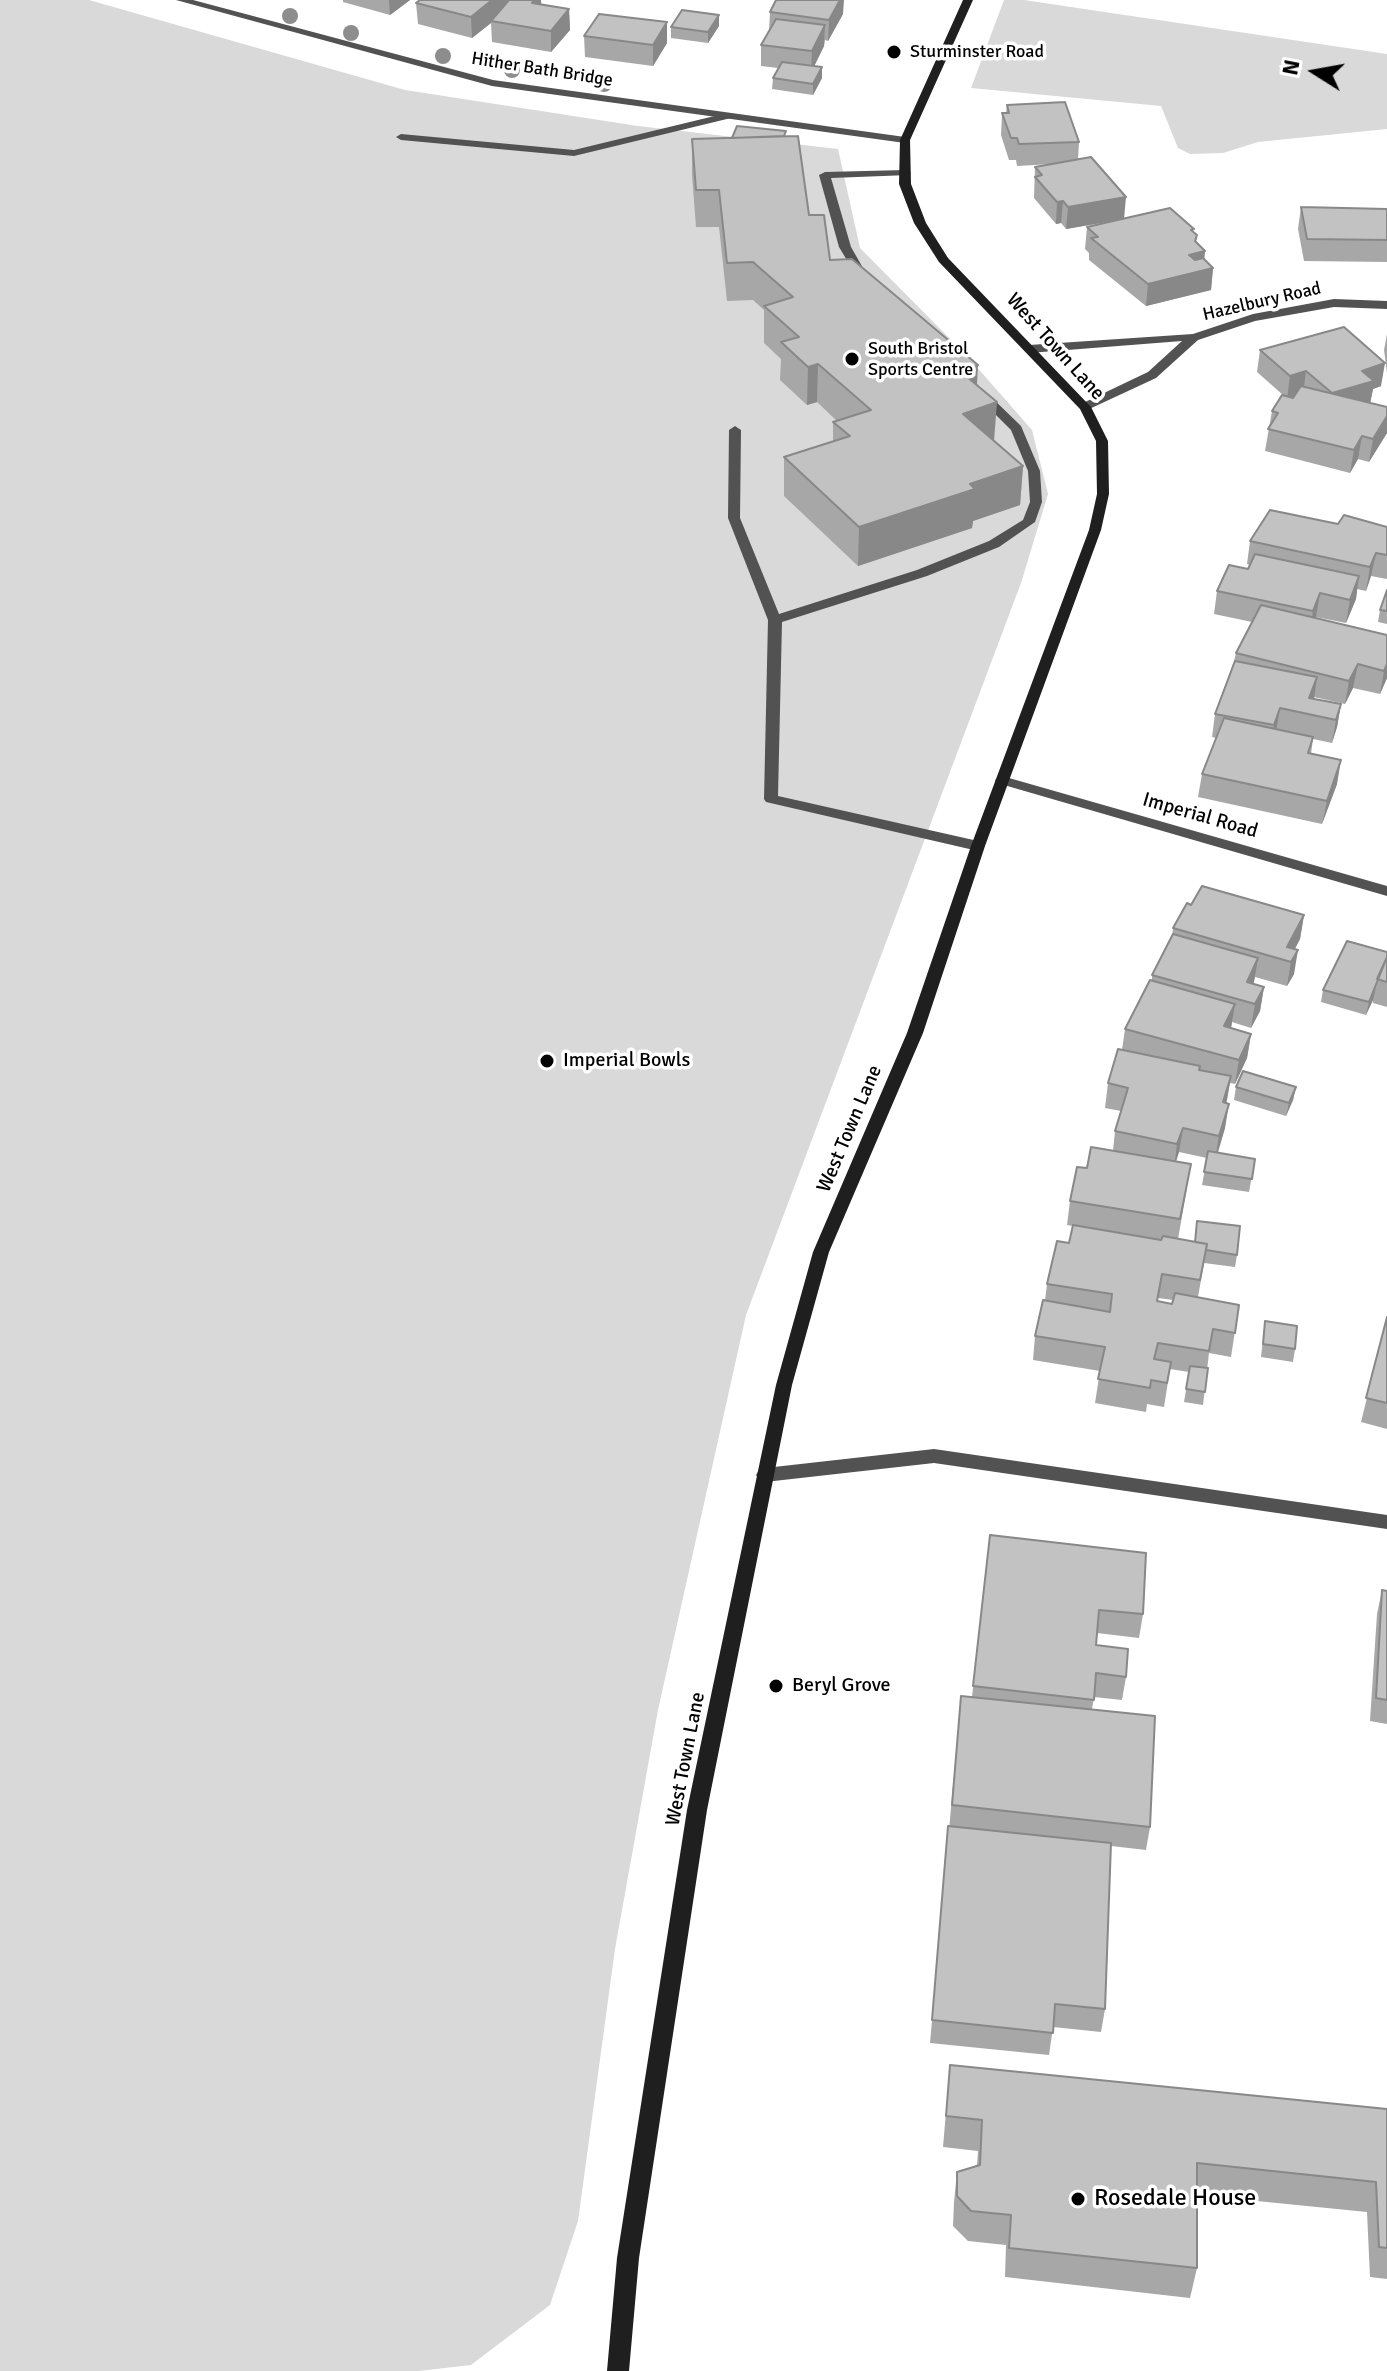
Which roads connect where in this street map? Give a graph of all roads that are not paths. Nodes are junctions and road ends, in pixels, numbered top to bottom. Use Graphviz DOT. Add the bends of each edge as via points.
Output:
graph roads {
  1 [pos="181,0"];
  2 [pos="968,0"];
  3 [pos="727,116"];
  4 [pos="401,137"];
  5 [pos="905,140"];
  6 [pos="905,173"];
  7 [pos="874,289"];
  8 [pos="1387,305"];
  9 [pos="1194,337"];
  10 [pos="1029,349"];
  11 [pos="973,386"];
  12 [pos="1085,407"];
  13 [pos="735,430"];
  14 [pos="775,620"];
  15 [pos="1002,780"];
  16 [pos="978,846"];
  17 [pos="1387,891"];
  18 [pos="765,1475"];
  19 [pos="1387,1522"];
  20 [pos="618,2371"];
  1 -- 3 [label="street, Hither Bath Bridge" via="492,83"];
  2 -- 5 [label="main road, West Town Lane"];
  3 -- 4 [label="street" via="574,153"];
  3 -- 5 [label="street, Hither Bath Bridge"];
  5 -- 6 [label="main road, West Town Lane"];
  6 -- 7 [label="street" via="825,175 845,247"];
  6 -- 10 [label="main road, West Town Lane" via="920,223 943,260"];
  8 -- 9 [label="street, Hazelbury Road" via="1334,303 1253,318"];
  9 -- 10 [label="street, Hazelbury Road"];
  9 -- 12 [label="street, Hazelbury Road" via="1152,375"];
  10 -- 12 [label="main road, West Town Lane"];
  11 -- 14 [label="street" via="1017,429 1034,471 1036,502 1029,522 994,544 922,573"];
  12 -- 15 [label="main road, West Town Lane" via="1102,441 1098,518"];
  13 -- 14 [label="street" via="734,518"];
  14 -- 16 [label="street" via="771,799"];
  15 -- 16 [label="main road, West Town Lane"];
  15 -- 17 [label="street, Imperial Road"];
  16 -- 18 [label="main road, West Town Lane" via="915,1033 821,1252"];
  18 -- 19 [label="street" via="934,1456"];
  18 -- 20 [label="main road, West Town Lane" via="697,1810 628,2258"];
}
